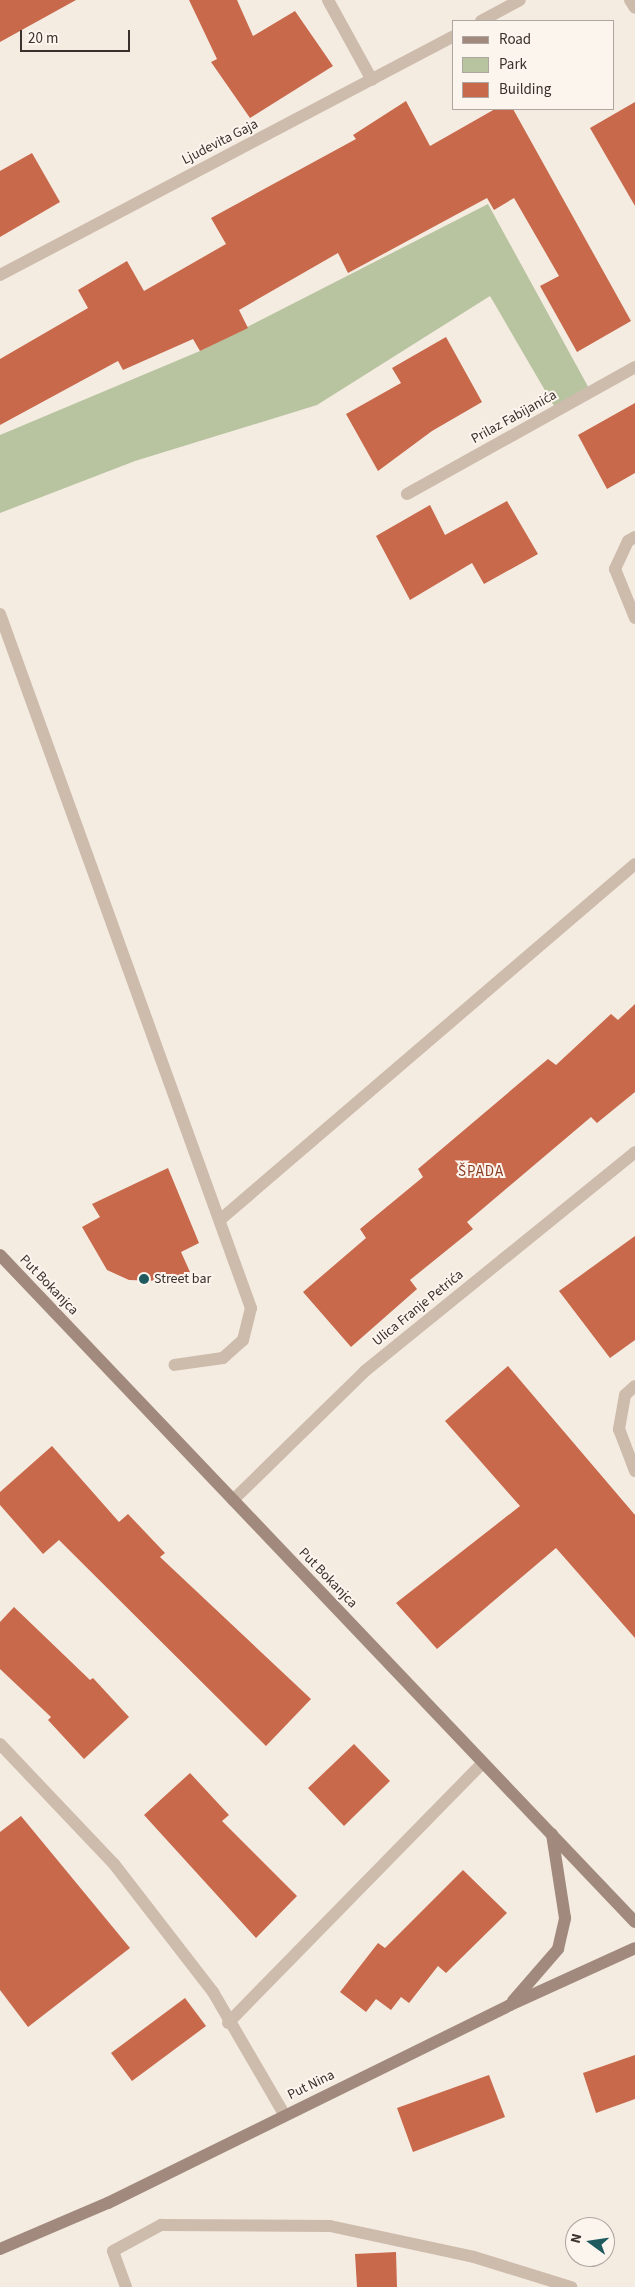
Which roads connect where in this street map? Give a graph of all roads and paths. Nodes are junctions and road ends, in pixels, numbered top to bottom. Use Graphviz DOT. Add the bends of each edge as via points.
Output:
graph roads {
  1 [pos="328,0"];
  2 [pos="520,0"];
  3 [pos="630,0"];
  4 [pos="635,8"];
  5 [pos="483,20"];
  6 [pos="452,37"];
  7 [pos="372,80"];
  8 [pos="0,275"];
  9 [pos="635,367"];
  10 [pos="407,494"];
  11 [pos="635,537"];
  12 [pos="0,614"];
  13 [pos="635,618"];
  14 [pos="635,864"];
  15 [pos="635,1152"];
  16 [pos="221,1219"];
  17 [pos="0,1255"];
  18 [pos="174,1365"];
  19 [pos="635,1386"];
  20 [pos="635,1471"];
  21 [pos="233,1500"];
  22 [pos="0,1744"];
  23 [pos="483,1763"];
  24 [pos="552,1834"];
  25 [pos="635,1922"];
  26 [pos="635,1948"];
  27 [pos="510,2005"];
  28 [pos="228,2023"];
  29 [pos="284,2114"];
  30 [pos="2,2245"];
  31 [pos="126,2287"];
  32 [pos="571,2287"];
  1 -- 7 [label="street"];
  2 -- 5 [label="street"];
  3 -- 4 [label="street"];
  6 -- 7 [label="street, Ljudevita Gaja"];
  7 -- 8 [label="street, Ljudevita Gaja"];
  9 -- 10 [label="street, Prilaz Fabijanića"];
  11 -- 13 [label="street" via="628,540 615,569"];
  12 -- 16 [label="street"];
  14 -- 16 [label="street"];
  15 -- 21 [label="street, Ulica Franje Petrića" via="365,1371"];
  16 -- 18 [label="street" via="251,1308 243,1340 223,1358"];
  17 -- 21 [label="main road, Put Bokanjca"];
  19 -- 20 [label="street" via="625,1395 619,1429"];
  21 -- 23 [label="main road, Put Bokanjca"];
  22 -- 28 [label="street" via="114,1864 213,1992"];
  23 -- 24 [label="main road, Put Bokanjca"];
  23 -- 28 [label="street"];
  24 -- 25 [label="main road, Put Bokanjca"];
  24 -- 27 [label="main road" via="565,1918 558,1949"];
  26 -- 27 [label="main road, Put Nina"];
  27 -- 29 [label="main road, Put Nina"];
  28 -- 29 [label="street"];
  29 -- 30 [label="main road, Put Nina" via="108,2203"];
  31 -- 32 [label="street" via="113,2251 161,2225 330,2226 474,2257"];
}
